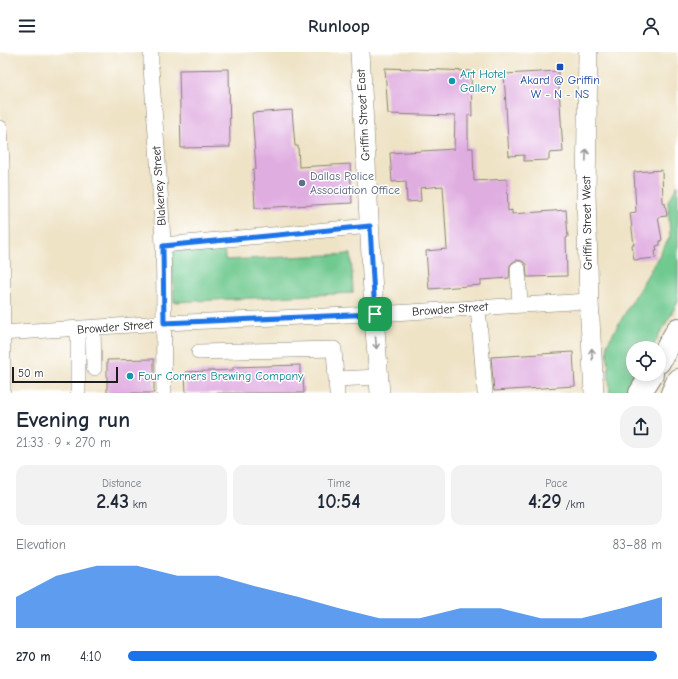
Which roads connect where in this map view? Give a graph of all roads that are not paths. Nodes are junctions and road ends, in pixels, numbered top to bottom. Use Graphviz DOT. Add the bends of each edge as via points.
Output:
graph roads {
  1 [pos="151,52"];
  2 [pos="360,52"];
  3 [pos="588,52"];
  4 [pos="0,128"];
  5 [pos="1,163"];
  6 [pos="370,226"];
  7 [pos="163,246"];
  8 [pos="518,269"];
  9 [pos="589,301"];
  10 [pos="520,305"];
  11 [pos="478,307"];
  12 [pos="375,314"];
  13 [pos="164,323"];
  14 [pos="93,328"];
  15 [pos="78,329"];
  16 [pos="678,329"];
  17 [pos="1,333"];
  18 [pos="666,350"];
  19 [pos="199,352"];
  20 [pos="94,368"];
  21 [pos="678,380"];
  22 [pos="648,381"];
  23 [pos="380,385"];
  24 [pos="336,386"];
  25 [pos="3,393"];
  26 [pos="78,393"];
  27 [pos="164,393"];
  28 [pos="484,393"];
  29 [pos="594,393"];
  30 [pos="640,393"];
  31 [pos="672,393"];
  1 -- 7 [label="street, Blakeney Street"];
  2 -- 6 [label="main road, Griffin Street East"];
  9 -- 3 [label="main road, Griffin Street West, one-way" via="586,194"];
  4 -- 5 [label="street"];
  5 -- 17 [label="street"];
  6 -- 7 [label="street"];
  6 -- 12 [label="main road, Griffin Street East"];
  7 -- 13 [label="street, Blakeney Street"];
  8 -- 10 [label="street"];
  9 -- 10 [label="street, Browder Street"];
  29 -- 9 [label="main road, Griffin Street West, one-way"];
  10 -- 11 [label="street, Browder Street"];
  11 -- 12 [label="street, Browder Street"];
  11 -- 28 [label="street"];
  12 -- 13 [label="street, Browder Street"];
  12 -- 23 [label="main road, Griffin Street East, one-way"];
  13 -- 14 [label="street, Browder Street"];
  13 -- 27 [label="street, Blakeney Street"];
  14 -- 15 [label="street, Browder Street"];
  14 -- 20 [label="street"];
  15 -- 17 [label="street, Browder Street"];
  15 -- 26 [label="street"];
  16 -- 18 [label="highway"];
  17 -- 25 [label="street"];
  19 -- 24 [label="street" via="334,349"];
  21 -- 31 [label="highway"];
  22 -- 30 [label="highway"];
  23 -- 24 [label="street"];
}
